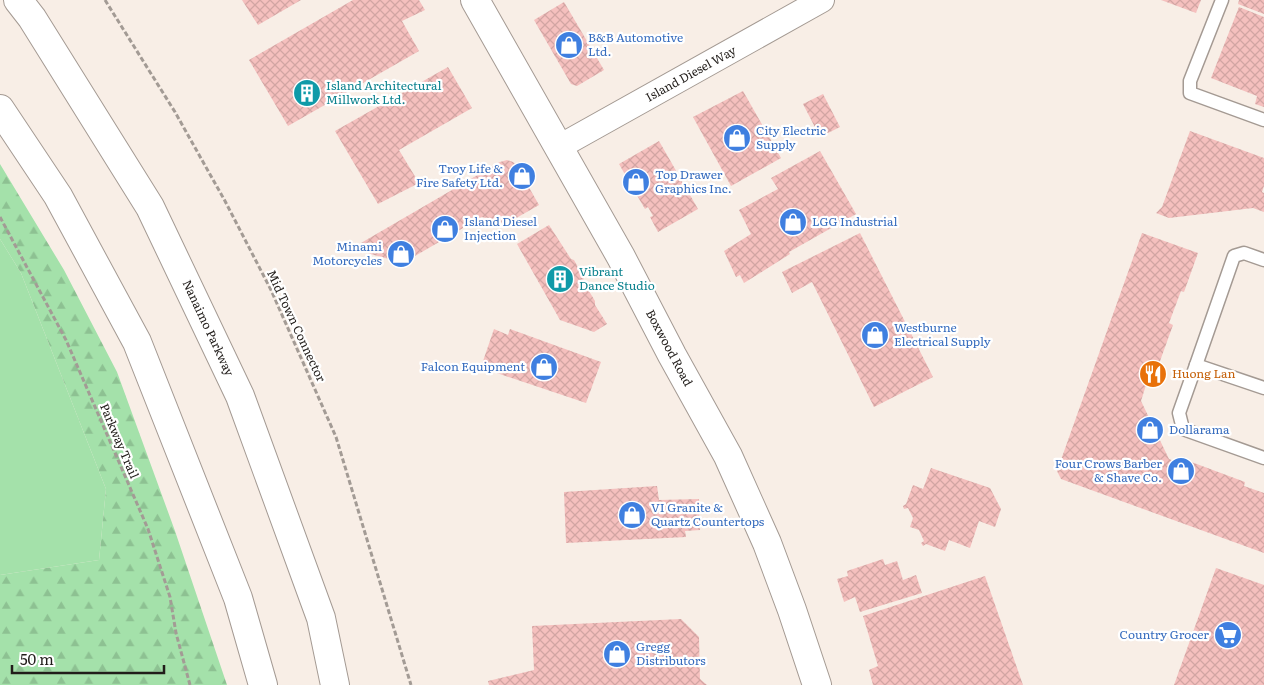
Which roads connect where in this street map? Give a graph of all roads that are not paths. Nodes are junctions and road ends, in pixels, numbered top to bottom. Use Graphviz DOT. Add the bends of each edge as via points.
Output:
graph roads {
  1 [pos="18,0"];
  2 [pos="475,0"];
  3 [pos="822,0"];
  4 [pos="1222,0"];
  5 [pos="0,109"];
  6 [pos="1264,120"];
  7 [pos="559,148"];
  8 [pos="1264,260"];
  9 [pos="1196,366"];
  10 [pos="1264,388"];
  11 [pos="1264,458"];
  12 [pos="263,685"];
  13 [pos="335,685"];
  14 [pos="817,685"];
  1 -- 13 [label="main road, Nanaimo Parkway" via="150,207 240,396 321,618"];
  2 -- 7 [label="main road, Boxwood Road"];
  3 -- 7 [label="street, Island Diesel Way"];
  4 -- 6 [label="lane" via="1190,81 1190,92"];
  5 -- 12 [label="main road" via="58,196 137,342 238,598"];
  7 -- 14 [label="main road, Boxwood Road" via="728,456 768,543"];
  8 -- 9 [label="lane" via="1244,253 1234,256"];
  9 -- 10 [label="lane"];
  9 -- 11 [label="lane" via="1179,413 1184,429"];
}
